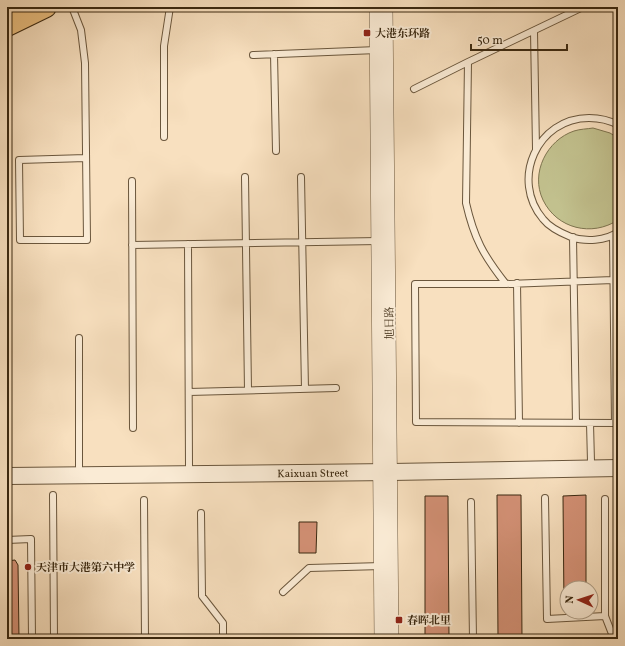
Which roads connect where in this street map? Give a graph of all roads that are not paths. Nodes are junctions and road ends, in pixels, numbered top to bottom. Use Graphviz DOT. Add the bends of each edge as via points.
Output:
graph roads {
  1 [pos="46,7"];
  2 [pos="72,7"];
  3 [pos="170,7"];
  4 [pos="376,7"];
  5 [pos="386,7"];
  6 [pos="583,7"];
  7 [pos="7,26"];
  8 [pos="534,30"];
  9 [pos="381,50"];
  10 [pos="274,54"];
  11 [pos="253,55"];
  12 [pos="468,62"];
  13 [pos="414,89"];
  14 [pos="618,125"];
  15 [pos="164,137"];
  16 [pos="536,149"];
  17 [pos="276,151"];
  18 [pos="86,158"];
  19 [pos="245,177"];
  20 [pos="301,177"];
  21 [pos="132,181"];
  22 [pos="616,233"];
  23 [pos="572,237"];
  24 [pos="383,242"];
  25 [pos="302,243"];
  26 [pos="188,244"];
  27 [pos="246,244"];
  28 [pos="132,245"];
  29 [pos="614,280"];
  30 [pos="573,281"];
  31 [pos="517,283"];
  32 [pos="506,284"];
  33 [pos="79,338"];
  34 [pos="336,388"];
  35 [pos="304,389"];
  36 [pos="248,390"];
  37 [pos="189,392"];
  38 [pos="519,423"];
  39 [pos="576,423"];
  40 [pos="590,423"];
  41 [pos="616,423"];
  42 [pos="133,428"];
  43 [pos="591,462"];
  44 [pos="618,462"];
  45 [pos="188,466"];
  46 [pos="80,467"];
  47 [pos="7,468"];
  48 [pos="385,468"];
  49 [pos="618,468"];
  50 [pos="7,476"];
  51 [pos="53,495"];
  52 [pos="545,498"];
  53 [pos="605,499"];
  54 [pos="144,500"];
  55 [pos="471,502"];
  56 [pos="201,513"];
  57 [pos="7,540"];
  58 [pos="386,566"];
  59 [pos="283,592"];
  60 [pos="605,616"];
  61 [pos="618,634"];
  62 [pos="32,639"];
  63 [pos="54,639"];
  64 [pos="145,639"];
  65 [pos="223,639"];
  66 [pos="381,639"];
  67 [pos="392,639"];
  68 [pos="473,639"];
  69 [pos="615,639"];
  1 -- 7 [label="main road"];
  2 -- 18 [label="lane" via="81,30 85,63"];
  3 -- 15 [label="lane" via="164,46"];
  4 -- 9 [label="street, 旭日路"];
  5 -- 9 [label="street, 旭日路"];
  6 -- 8 [label="lane"];
  8 -- 12 [label="lane"];
  8 -- 16 [label="lane"];
  9 -- 10 [label="lane"];
  9 -- 24 [label="street, 旭日路"];
  10 -- 11 [label="lane"];
  10 -- 17 [label="lane"];
  12 -- 13 [label="lane"];
  12 -- 32 [label="lane" via="466,203 480,247"];
  14 -- 16 [label="lane" via="599,118 580,118 562,124 547,134"];
  16 -- 23 [label="lane" via="529,166 528,185 533,203 544,220 559,232"];
  18 -- 18 [label="lane" via="87,240 20,240 19,160"];
  19 -- 27 [label="lane"];
  20 -- 25 [label="lane"];
  21 -- 28 [label="lane"];
  22 -- 23 [label="lane" via="597,239"];
  22 -- 29 [label="lane"];
  23 -- 30 [label="lane"];
  24 -- 25 [label="lane"];
  24 -- 48 [label="street, 旭日路"];
  25 -- 27 [label="lane"];
  25 -- 35 [label="lane"];
  26 -- 27 [label="lane"];
  26 -- 28 [label="lane"];
  26 -- 37 [label="lane"];
  27 -- 36 [label="lane"];
  28 -- 42 [label="lane"];
  29 -- 30 [label="lane"];
  29 -- 41 [label="lane"];
  30 -- 31 [label="lane"];
  30 -- 39 [label="lane"];
  31 -- 32 [label="lane"];
  31 -- 38 [label="lane"];
  32 -- 38 [label="lane" via="415,284 416,422"];
  33 -- 46 [label="lane"];
  34 -- 35 [label="lane"];
  35 -- 36 [label="lane"];
  36 -- 37 [label="lane"];
  37 -- 45 [label="lane"];
  38 -- 39 [label="lane"];
  39 -- 40 [label="lane"];
  40 -- 41 [label="lane"];
  40 -- 43 [label="lane"];
  43 -- 44 [label="street, Kaixuan Street"];
  43 -- 48 [label="street, Kaixuan Street"];
  45 -- 46 [label="street, Kaixuan Street"];
  45 -- 48 [label="street, Kaixuan Street"];
  46 -- 47 [label="street, Kaixuan Street"];
  48 -- 49 [label="street, Kaixuan Street"];
  48 -- 50 [label="street, Kaixuan Street"];
  48 -- 58 [label="street, 旭日路"];
  51 -- 63 [label="lane"];
  52 -- 60 [label="lane" via="546,619"];
  53 -- 60 [label="lane"];
  54 -- 64 [label="lane"];
  55 -- 68 [label="lane"];
  56 -- 65 [label="lane" via="202,596 223,623"];
  57 -- 62 [label="lane" via="32,539"];
  58 -- 59 [label="lane" via="309,568"];
  58 -- 66 [label="street, 旭日路"];
  58 -- 67 [label="street, 旭日路"];
  60 -- 69 [label="lane"];
  61 -- 69 [label="lane"];
}
